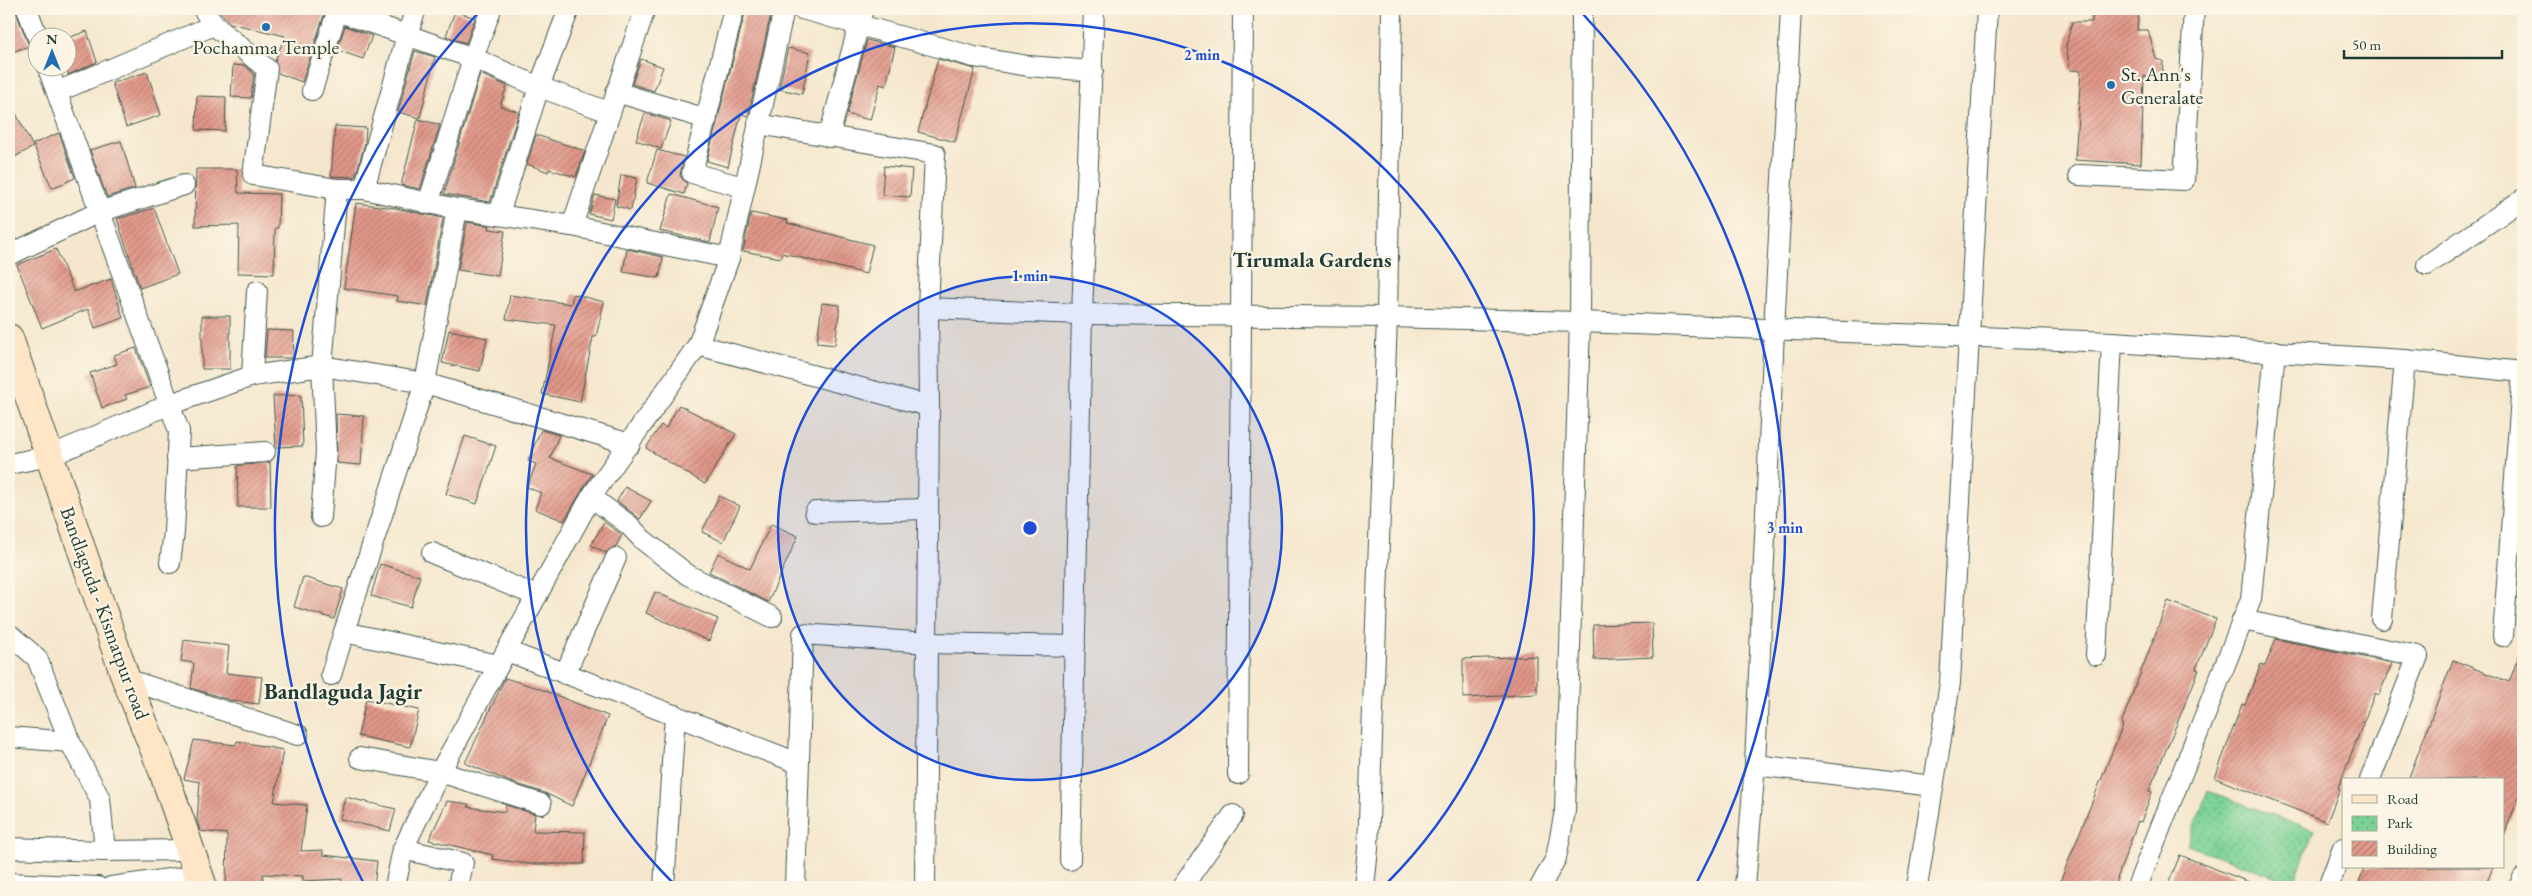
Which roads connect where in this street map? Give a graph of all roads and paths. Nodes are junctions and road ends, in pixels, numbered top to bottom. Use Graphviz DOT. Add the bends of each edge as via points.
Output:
graph roads {
  1 [pos="27,9"];
  2 [pos="416,9"];
  3 [pos="491,9"];
  4 [pos="569,9"];
  5 [pos="645,9"];
  6 [pos="734,9"];
  7 [pos="784,9"];
  8 [pos="802,9"];
  9 [pos="1094,9"];
  10 [pos="1243,9"];
  11 [pos="1392,9"];
  12 [pos="1582,9"];
  13 [pos="1792,9"];
  14 [pos="1987,9"];
  15 [pos="2194,9"];
  16 [pos="337,10"];
  17 [pos="861,16"];
  18 [pos="209,17"];
  19 [pos="34,28"];
  20 [pos="407,35"];
  21 [pos="473,58"];
  22 [pos="1093,71"];
  23 [pos="52,78"];
  24 [pos="539,87"];
  25 [pos="312,90"];
  26 [pos="57,92"];
  27 [pos="616,92"];
  28 [pos="609,112"];
  29 [pos="707,119"];
  30 [pos="758,124"];
  31 [pos="829,137"];
  32 [pos="2079,175"];
  33 [pos="184,186"];
  34 [pos="743,187"];
  35 [pos="337,189"];
  36 [pos="364,189"];
  37 [pos="2523,199"];
  38 [pos="428,204"];
  39 [pos="458,210"];
  40 [pos="98,212"];
  41 [pos="499,214"];
  42 [pos="572,226"];
  43 [pos="9,255"];
  44 [pos="730,258"];
  45 [pos="2427,264"];
  46 [pos="257,291"];
  47 [pos="928,308"];
  48 [pos="1082,314"];
  49 [pos="1240,317"];
  50 [pos="1387,317"];
  51 [pos="1580,322"];
  52 [pos="1774,330"];
  53 [pos="1970,337"];
  54 [pos="9,338"];
  55 [pos="2112,342"];
  56 [pos="698,345"];
  57 [pos="2275,351"];
  58 [pos="2405,360"];
  59 [pos="322,366"];
  60 [pos="2523,372"];
  61 [pos="252,376"];
  62 [pos="425,383"];
  63 [pos="168,405"];
  64 [pos="929,406"];
  65 [pos="630,444"];
  66 [pos="265,452"];
  67 [pos="50,456"];
  68 [pos="178,458"];
  69 [pos="9,464"];
  70 [pos="591,497"];
  71 [pos="927,509"];
  72 [pos="815,512"];
  73 [pos="321,518"];
  74 [pos="432,553"];
  75 [pos="616,558"];
  76 [pos="170,563"];
  77 [pos="537,596"];
  78 [pos="772,617"];
  79 [pos="2382,619"];
  80 [pos="2242,620"];
  81 [pos="344,632"];
  82 [pos="9,634"];
  83 [pos="2503,636"];
  84 [pos="928,643"];
  85 [pos="1075,646"];
  86 [pos="2096,655"];
  87 [pos="502,658"];
  88 [pos="331,674"];
  89 [pos="565,674"];
  90 [pos="126,679"];
  91 [pos="675,715"];
  92 [pos="298,735"];
  93 [pos="9,737"];
  94 [pos="70,742"];
  95 [pos="360,758"];
  96 [pos="798,763"];
  97 [pos="1755,765"];
  98 [pos="440,772"];
  99 [pos="1238,774"];
  100 [pos="2371,778"];
  101 [pos="1933,786"];
  102 [pos="541,804"];
  103 [pos="1233,815"];
  104 [pos="9,848"];
  105 [pos="403,849"];
  106 [pos="190,850"];
  107 [pos="105,851"];
  108 [pos="2342,851"];
  109 [pos="1070,860"];
  110 [pos="2523,878"];
  111 [pos="200,881"];
  112 [pos="9,883"];
  113 [pos="98,887"];
  114 [pos="111,887"];
  115 [pos="395,887"];
  116 [pos="458,887"];
  117 [pos="664,887"];
  118 [pos="796,887"];
  119 [pos="925,887"];
  120 [pos="1182,887"];
  121 [pos="1364,887"];
  122 [pos="1540,887"];
  123 [pos="1745,887"];
  124 [pos="1917,887"];
  125 [pos="2137,887"];
  126 [pos="2328,887"];
  127 [pos="2519,887"];
  1 -- 19 [label="street"];
  2 -- 20 [label="street"];
  3 -- 21 [label="street"];
  4 -- 24 [label="street"];
  5 -- 27 [label="street"];
  6 -- 29 [label="street"];
  7 -- 30 [label="street"];
  8 -- 17 [label="street"];
  9 -- 22 [label="street"];
  10 -- 49 [label="street"];
  11 -- 50 [label="street"];
  12 -- 51 [label="street"];
  13 -- 52 [label="street"];
  14 -- 53 [label="street"];
  15 -- 32 [label="street" via="2184,180"];
  16 -- 20 [label="street"];
  16 -- 25 [label="street"];
  17 -- 22 [label="street" via="974,57 1028,66"];
  17 -- 31 [label="street"];
  18 -- 26 [label="street"];
  18 -- 35 [label="street" via="267,70 253,175"];
  20 -- 21 [label="street"];
  20 -- 36 [label="street"];
  21 -- 24 [label="street"];
  21 -- 38 [label="street"];
  22 -- 48 [label="street"];
  23 -- 26 [label="street"];
  24 -- 28 [label="street"];
  24 -- 41 [label="street"];
  26 -- 40 [label="street"];
  27 -- 28 [label="street"];
  27 -- 29 [label="street"];
  28 -- 42 [label="street"];
  29 -- 34 [label="street" via="692,173"];
  30 -- 31 [label="street"];
  30 -- 34 [label="street"];
  31 -- 47 [label="street" via="935,154"];
  33 -- 40 [label="street"];
  34 -- 44 [label="street"];
  35 -- 36 [label="street"];
  35 -- 59 [label="street"];
  36 -- 38 [label="street"];
  37 -- 45 [label="street"];
  38 -- 39 [label="street"];
  39 -- 41 [label="street"];
  39 -- 62 [label="street"];
  40 -- 43 [label="street"];
  40 -- 63 [label="street"];
  41 -- 42 [label="street"];
  42 -- 44 [label="street"];
  44 -- 56 [label="street"];
  46 -- 61 [label="street"];
  47 -- 48 [label="street"];
  47 -- 64 [label="street"];
  48 -- 49 [label="street"];
  48 -- 85 [label="street"];
  49 -- 50 [label="street"];
  49 -- 99 [label="street"];
  50 -- 51 [label="street"];
  50 -- 121 [label="street"];
  51 -- 52 [label="street"];
  51 -- 122 [label="street" via="1565,811 1556,858"];
  52 -- 53 [label="street"];
  52 -- 97 [label="street"];
  53 -- 55 [label="street"];
  53 -- 101 [label="street" via="1950,683"];
  54 -- 67 [label="street, Bandlaguda - Kismatpur road"];
  55 -- 57 [label="street"];
  55 -- 86 [label="street"];
  56 -- 64 [label="street"];
  56 -- 65 [label="street"];
  57 -- 58 [label="street"];
  57 -- 80 [label="street" via="2253,587"];
  58 -- 60 [label="street"];
  58 -- 79 [label="street"];
  59 -- 61 [label="street"];
  59 -- 62 [label="street"];
  59 -- 73 [label="street" via="326,451"];
  60 -- 83 [label="street"];
  61 -- 63 [label="street"];
  62 -- 65 [label="street"];
  62 -- 81 [label="street"];
  63 -- 67 [label="street"];
  63 -- 68 [label="street" via="179,431"];
  64 -- 71 [label="street"];
  65 -- 70 [label="street"];
  66 -- 68 [label="street"];
  67 -- 69 [label="street"];
  67 -- 90 [label="street, Bandlaguda - Kismatpur road"];
  68 -- 76 [label="street"];
  70 -- 77 [label="street"];
  70 -- 78 [label="street" via="688,575"];
  71 -- 72 [label="street"];
  71 -- 84 [label="street"];
  74 -- 77 [label="street"];
  75 -- 89 [label="street"];
  77 -- 87 [label="street"];
  80 -- 100 [label="street" via="2418,656"];
  80 -- 125 [label="street"];
  81 -- 87 [label="street"];
  81 -- 88 [label="street"];
  82 -- 94 [label="street" via="37,658"];
  84 -- 85 [label="street"];
  84 -- 96 [label="street" via="803,634"];
  84 -- 119 [label="street"];
  85 -- 109 [label="street"];
  87 -- 89 [label="street"];
  87 -- 98 [label="street"];
  89 -- 91 [label="street"];
  90 -- 92 [label="street"];
  90 -- 106 [label="street, Bandlaguda - Kismatpur road"];
  91 -- 96 [label="street"];
  91 -- 117 [label="street"];
  93 -- 94 [label="street"];
  94 -- 107 [label="street" via="100,799"];
  95 -- 98 [label="street"];
  96 -- 118 [label="street"];
  97 -- 101 [label="street"];
  97 -- 123 [label="street"];
  98 -- 102 [label="street"];
  98 -- 105 [label="street"];
  101 -- 124 [label="street"];
  103 -- 120 [label="street"];
  104 -- 107 [label="street"];
  105 -- 115 [label="street"];
  105 -- 116 [label="street" via="463,863"];
  106 -- 107 [label="street"];
  106 -- 111 [label="street, Bandlaguda - Kismatpur road"];
  108 -- 126 [label="street"];
  110 -- 127 [label="street"];
  111 -- 114 [label="street"];
  112 -- 113 [label="street"];
}
